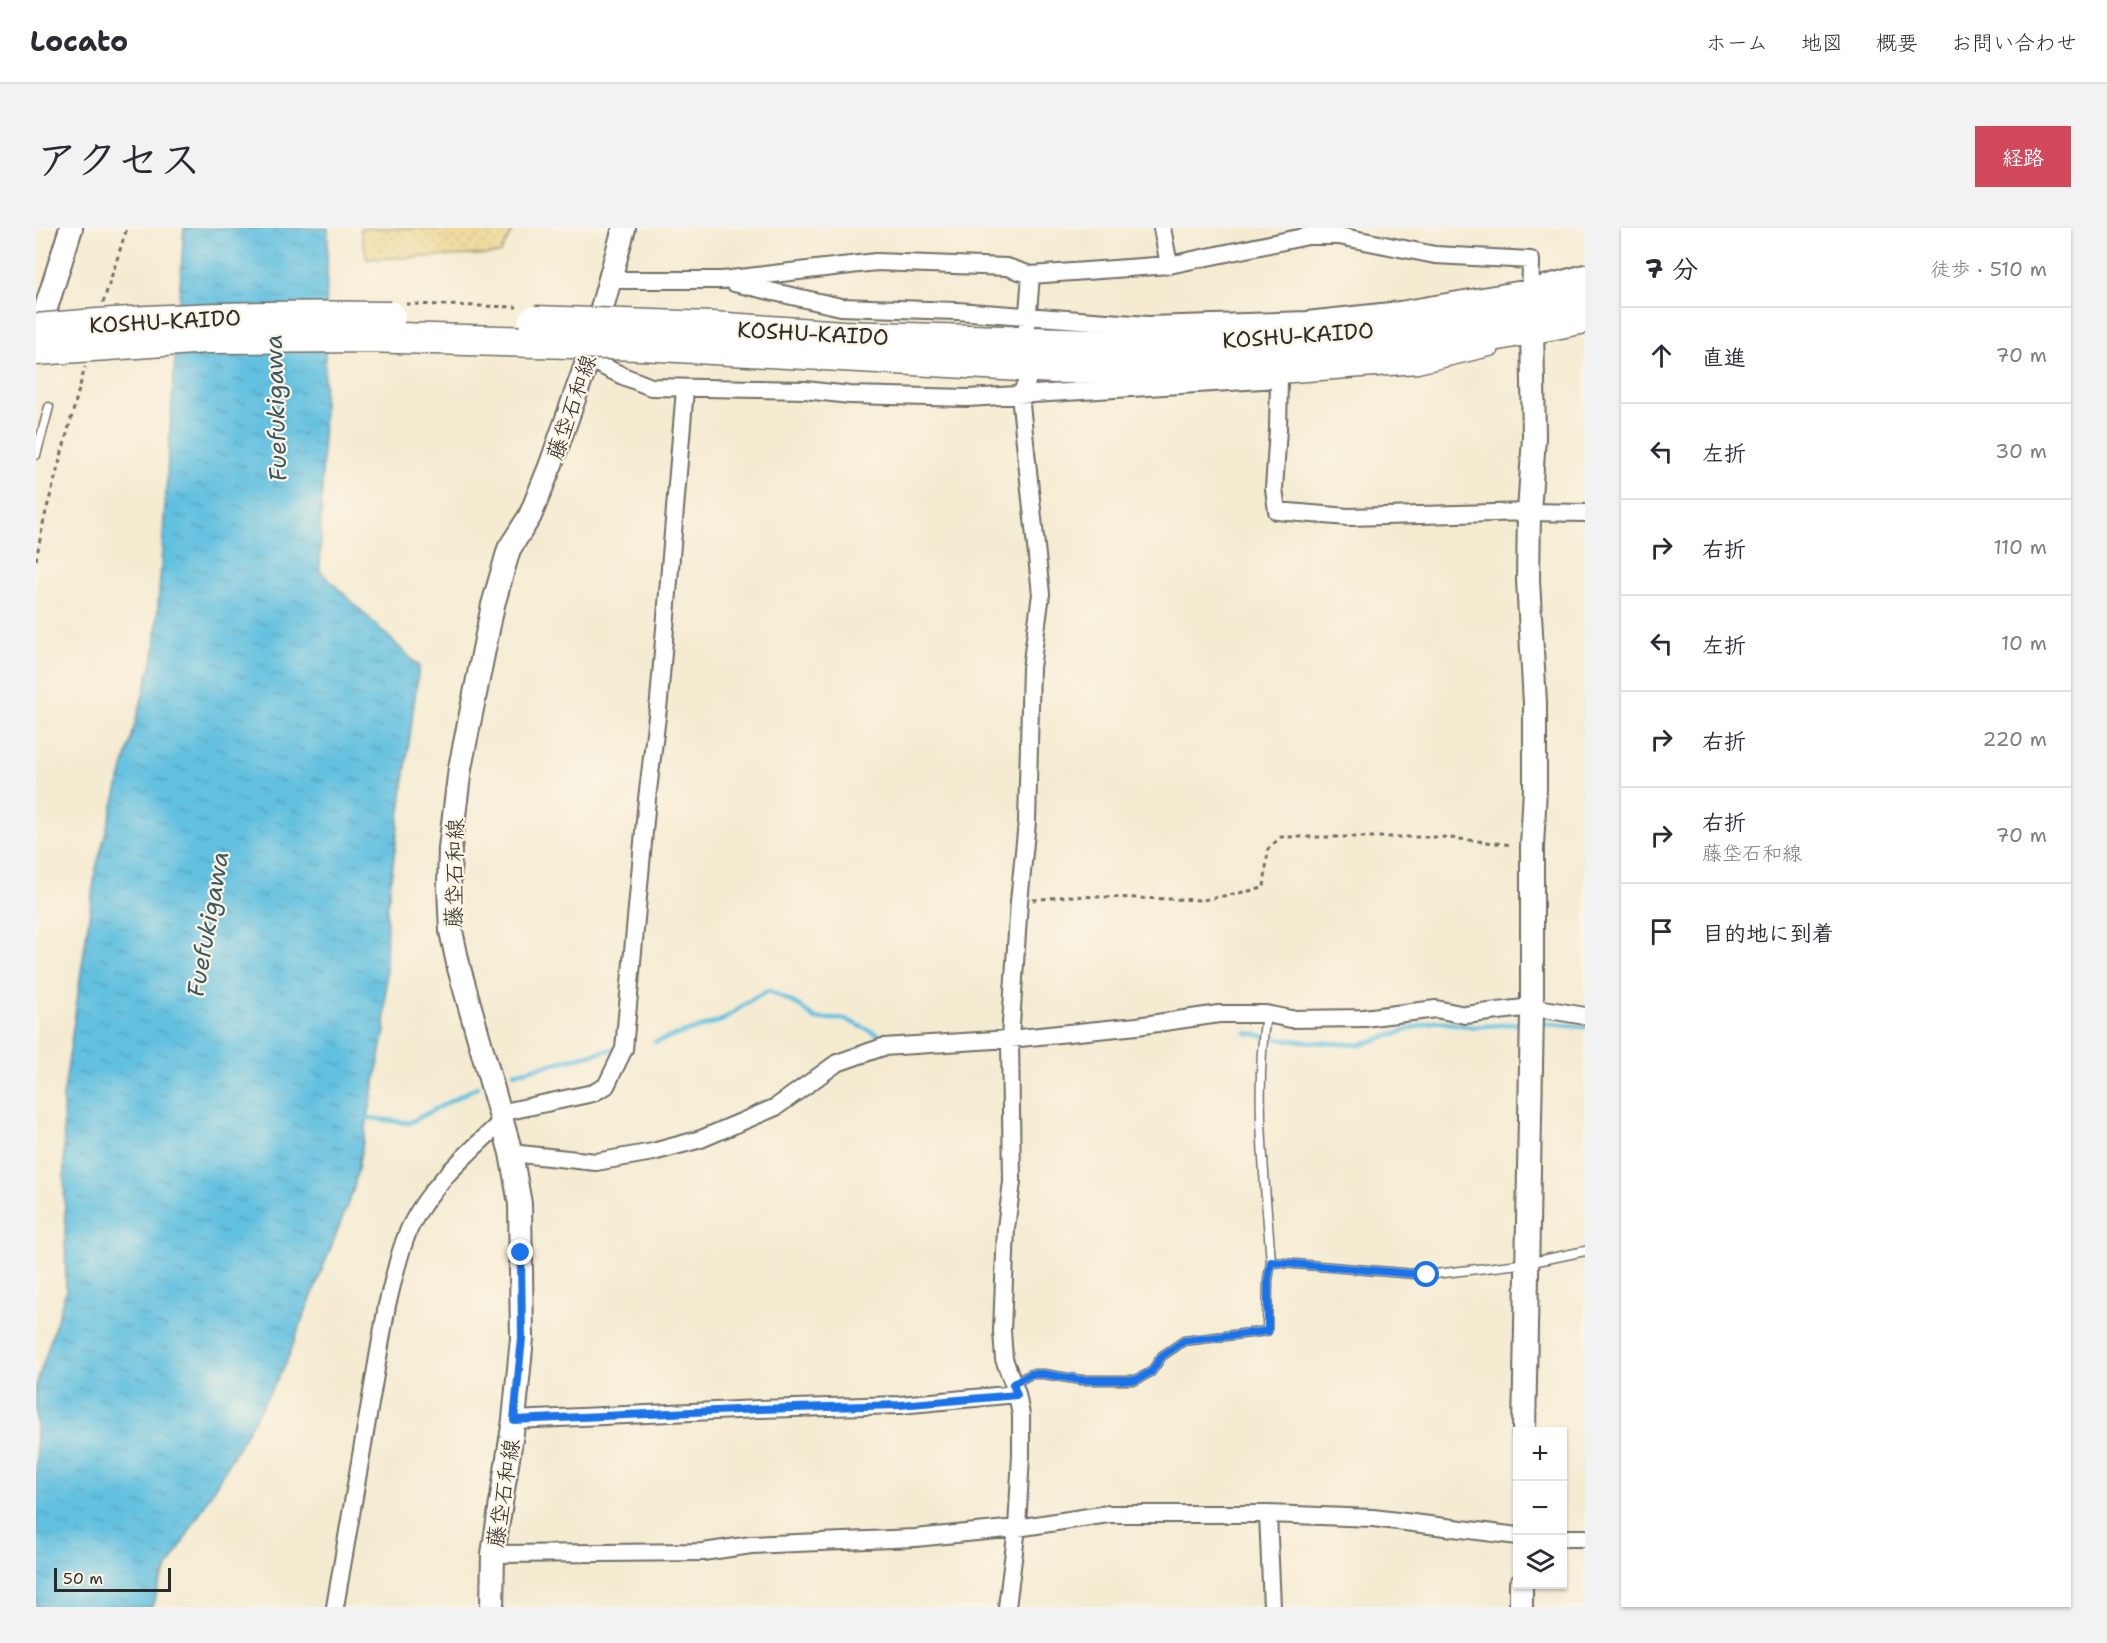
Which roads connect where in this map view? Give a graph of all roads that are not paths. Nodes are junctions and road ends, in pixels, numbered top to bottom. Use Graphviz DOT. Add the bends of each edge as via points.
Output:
graph roads {
  1 [pos="58,228"];
  2 [pos="71,228"];
  3 [pos="624,228"];
  4 [pos="1162,228"];
  5 [pos="1339,232"];
  6 [pos="1169,265"];
  7 [pos="1585,273"];
  8 [pos="1031,275"];
  9 [pos="611,280"];
  10 [pos="722,280"];
  11 [pos="1585,290"];
  12 [pos="42,294"];
  13 [pos="1585,318"];
  14 [pos="1027,323"];
  15 [pos="1532,325"];
  16 [pos="36,327"];
  17 [pos="712,338"];
  18 [pos="36,340"];
  19 [pos="1503,348"];
  20 [pos="36,350"];
  21 [pos="588,358"];
  22 [pos="1279,379"];
  23 [pos="685,389"];
  24 [pos="1023,389"];
  25 [pos="49,407"];
  26 [pos="36,456"];
  27 [pos="1528,512"];
  28 [pos="1585,513"];
  29 [pos="1585,1016"];
  30 [pos="1532,1018"];
  31 [pos="1265,1020"];
  32 [pos="1010,1040"];
  33 [pos="501,1115"];
  34 [pos="511,1153"];
  35 [pos="1585,1251"];
  36 [pos="1271,1262"];
  37 [pos="1528,1263"];
  38 [pos="1015,1389"];
  39 [pos="514,1420"];
  40 [pos="1524,1427"];
  41 [pos="1268,1514"];
  42 [pos="1017,1528"];
  43 [pos="1513,1535"];
  44 [pos="1567,1538"];
  45 [pos="1585,1538"];
  46 [pos="493,1554"];
  47 [pos="1521,1589"];
  48 [pos="334,1607"];
  49 [pos="492,1607"];
  50 [pos="1007,1607"];
  51 [pos="1272,1607"];
  52 [pos="1521,1607"];
  1 -- 12 [label="main road"];
  2 -- 12 [label="main road"];
  3 -- 9 [label="main road, 藤垈石和線"];
  4 -- 6 [label="street"];
  5 -- 6 [label="street"];
  5 -- 15 [label="street" via="1436,255 1531,261"];
  6 -- 8 [label="street"];
  7 -- 15 [label="street"];
  8 -- 10 [label="street" via="1007,267 876,262"];
  8 -- 14 [label="street"];
  9 -- 10 [label="street"];
  9 -- 21 [label="main road, 藤垈石和線"];
  10 -- 14 [label="street" via="842,307"];
  11 -- 15 [label="highway, KOSHU-KAIDO"];
  12 -- 16 [label="main road"];
  12 -- 18 [label="main road"];
  13 -- 15 [label="highway, KOSHU-KAIDO"];
  14 -- 15 [label="street" via="1148,325 1307,320 1401,310"];
  15 -- 17 [label="highway, KOSHU-KAIDO" via="1386,328 1154,346 843,336"];
  15 -- 27 [label="main road" via="1534,437"];
  16 -- 17 [label="highway, KOSHU-KAIDO, bridge" via="309,315 646,324"];
  17 -- 20 [label="highway, KOSHU-KAIDO, bridge" via="607,344 207,338"];
  19 -- 22 [label="lane" via="1418,369"];
  21 -- 23 [label="street" via="651,387"];
  21 -- 33 [label="main road, 藤垈石和線" via="530,516 509,549 493,605 460,768 451,838 451,931"];
  22 -- 24 [label="street"];
  22 -- 27 [label="street" via="1274,489 1277,511 1348,517"];
  23 -- 24 [label="street" via="968,398"];
  23 -- 33 [label="street" via="660,700 624,1048 606,1086 593,1093"];
  24 -- 32 [label="street" via="1041,594 1031,668 1027,822"];
  25 -- 26 [label="lane"];
  27 -- 28 [label="street"];
  27 -- 30 [label="main road" via="1535,703"];
  29 -- 30 [label="street"];
  30 -- 31 [label="street" via="1465,1015 1436,1009 1364,1018"];
  30 -- 37 [label="main road"];
  31 -- 32 [label="street" via="1219,1014"];
  31 -- 36 [label="lane" via="1261,1091"];
  32 -- 34 [label="street" via="883,1047 837,1063 776,1107 701,1139 652,1152 596,1162"];
  32 -- 38 [label="street" via="1012,1182 1002,1331 1004,1359"];
  33 -- 34 [label="main road, 藤垈石和線"];
  33 -- 48 [label="street" via="436,1187 411,1225 398,1259"];
  34 -- 39 [label="main road, 藤垈石和線" via="520,1204 522,1338"];
  35 -- 37 [label="lane"];
  36 -- 37 [label="lane" via="1427,1275"];
  36 -- 38 [label="lane" via="1268,1331 1184,1341 1162,1356 1151,1372 1136,1380 1081,1380 1031,1374"];
  37 -- 40 [label="main road"];
  38 -- 39 [label="street" via="900,1405"];
  38 -- 42 [label="street" via="1021,1415"];
  39 -- 46 [label="main road, 藤垈石和線"];
  41 -- 42 [label="street" via="1108,1514"];
  41 -- 43 [label="street" via="1372,1518"];
  41 -- 51 [label="street"];
  42 -- 46 [label="street" via="915,1538 751,1545 703,1552"];
  42 -- 50 [label="street"];
  44 -- 45 [label="street"];
  46 -- 49 [label="main road, 藤垈石和線"];
  47 -- 52 [label="main road"];
}
